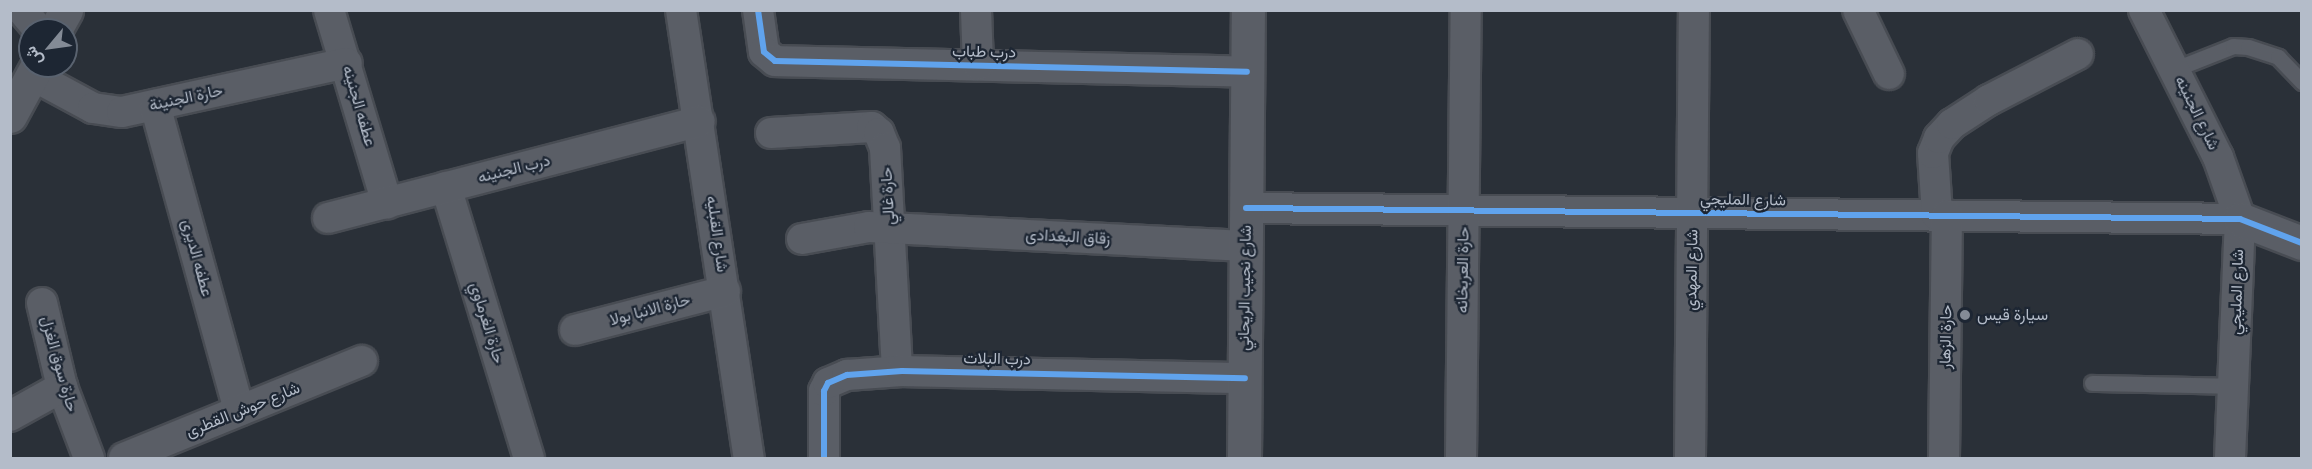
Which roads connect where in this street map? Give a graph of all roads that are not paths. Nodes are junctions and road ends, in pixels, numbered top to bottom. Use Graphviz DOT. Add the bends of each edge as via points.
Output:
graph roads {
  1 [pos="329,10"];
  2 [pos="758,10"];
  3 [pos="976,10"];
  4 [pos="1248,10"];
  5 [pos="1466,10"];
  6 [pos="1694,10"];
  7 [pos="1858,10"];
  8 [pos="2144,10"];
  9 [pos="683,11"];
  10 [pos="2078,54"];
  11 [pos="347,63"];
  12 [pos="978,65"];
  13 [pos="2175,69"];
  14 [pos="1247,72"];
  15 [pos="1889,74"];
  16 [pos="31,78"];
  17 [pos="49,78"];
  18 [pos="2301,82"];
  19 [pos="155,105"];
  20 [pos="10,116"];
  21 [pos="700,122"];
  22 [pos="771,133"];
  23 [pos="446,187"];
  24 [pos="387,203"];
  25 [pos="1246,208"];
  26 [pos="1464,210"];
  27 [pos="1692,213"];
  28 [pos="1942,215"];
  29 [pos="328,218"];
  30 [pos="2240,219"];
  31 [pos="890,228"];
  32 [pos="802,239"];
  33 [pos="2301,243"];
  34 [pos="1246,246"];
  35 [pos="725,291"];
  36 [pos="42,303"];
  37 [pos="575,330"];
  38 [pos="362,361"];
  39 [pos="897,371"];
  40 [pos="1245,378"];
  41 [pos="2092,383"];
  42 [pos="2233,386"];
  43 [pos="62,387"];
  44 [pos="239,411"];
  45 [pos="10,416"];
  46 [pos="89,459"];
  47 [pos="124,459"];
  48 [pos="529,459"];
  49 [pos="749,459"];
  50 [pos="824,459"];
  51 [pos="1244,459"];
  52 [pos="1461,459"];
  53 [pos="1690,459"];
  54 [pos="1944,459"];
  55 [pos="2230,459"];
  1 -- 11 [label="street, عطفه الجنينه"];
  2 -- 12 [label="street, درب طباب" via="764,52 774,61"];
  3 -- 12 [label="street"];
  4 -- 14 [label="street, شارع نجيب الريحاني"];
  5 -- 26 [label="street, حارة العربخانه"];
  6 -- 27 [label="street, شارع المهدي"];
  7 -- 15 [label="street"];
  8 -- 13 [label="street, شارع الجنينه"];
  9 -- 21 [label="street, شارع القبليه"];
  10 -- 28 [label="street, حارة الزهار" via="1989,100 1952,124 1939,138 1933,153"];
  11 -- 19 [label="street, حارة الجنينة"];
  11 -- 24 [label="street, عطفه الجنينه"];
  12 -- 14 [label="street, درب طباب"];
  13 -- 18 [label="lane" via="2233,46 2248,47 2278,57"];
  13 -- 30 [label="street, شارع الجنينه" via="2226,174"];
  14 -- 25 [label="street, شارع نجيب الريحاني"];
  16 -- 20 [label="street"];
  17 -- 19 [label="street, حارة الجنينة" via="106,112"];
  19 -- 44 [label="street, عطفه الديرى"];
  21 -- 23 [label="street, درب الجنينه"];
  21 -- 35 [label="street, شارع القبليه"];
  22 -- 31 [label="street, حارة غالي" via="872,127 885,148"];
  23 -- 24 [label="street, درب الجنينه"];
  23 -- 48 [label="street, حارة الغرماوي"];
  24 -- 29 [label="street, درب الجنينه"];
  25 -- 26 [label="street, شارع المليجي"];
  25 -- 34 [label="street, شارع نجيب الريحاني"];
  26 -- 27 [label="street, شارع المليجي"];
  26 -- 52 [label="street, حارة العربخانه"];
  27 -- 28 [label="street, شارع المليجي"];
  27 -- 53 [label="street, شارع المهدي"];
  28 -- 30 [label="street, شارع المليجي"];
  28 -- 54 [label="street, حارة الزهار"];
  30 -- 33 [label="street"];
  30 -- 42 [label="street, شارع المليجي"];
  31 -- 32 [label="street, زقاق البغدادى" via="869,227"];
  31 -- 34 [label="street, زقاق البغدادى"];
  31 -- 39 [label="street, حارة غالي"];
  34 -- 40 [label="street, شارع نجيب الريحاني"];
  35 -- 37 [label="street, حارة الانبا بولا"];
  35 -- 49 [label="street, شارع القبليه"];
  36 -- 43 [label="street, حارة سوق الغزل"];
  38 -- 44 [label="street, شارع حوش القطرى"];
  39 -- 40 [label="street, درب البلات"];
  39 -- 50 [label="street, درب البلات" via="847,375 828,383 822,412"];
  40 -- 51 [label="street, شارع نجيب الريحاني"];
  41 -- 42 [label="lane"];
  42 -- 55 [label="street, شارع المليجي"];
  43 -- 45 [label="street"];
  43 -- 46 [label="street, حارة سوق الغزل"];
  44 -- 47 [label="street, شارع حوش القطرى"];
}
